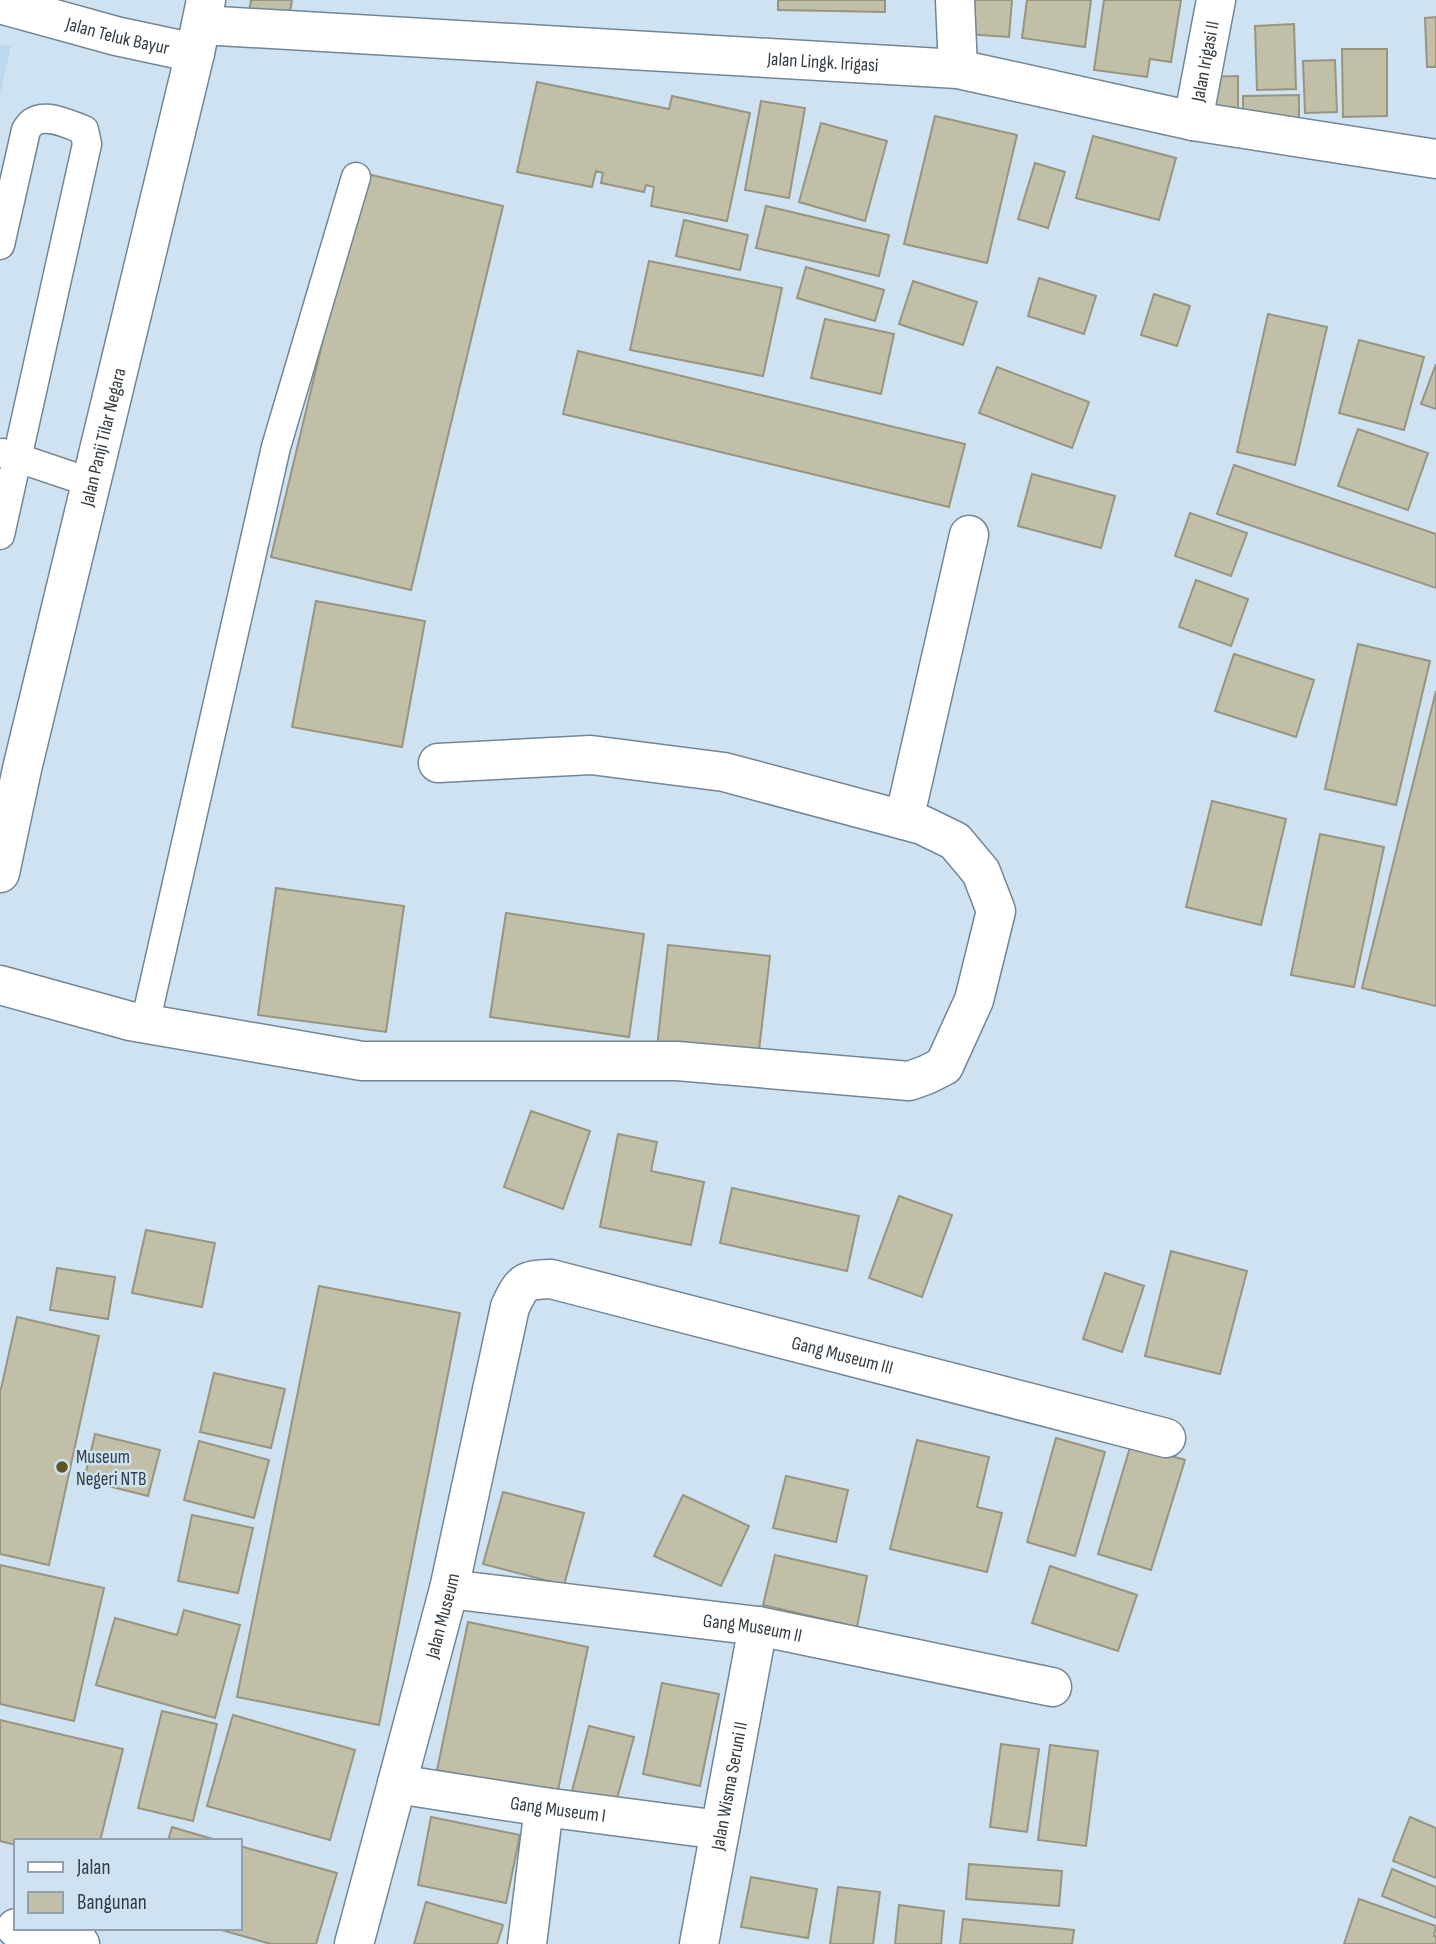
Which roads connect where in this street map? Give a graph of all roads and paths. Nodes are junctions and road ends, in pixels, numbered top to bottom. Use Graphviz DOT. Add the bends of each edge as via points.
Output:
graph roads {
  1 [pos="956,0"];
  2 [pos="1216,0"];
  3 [pos="0,4"];
  4 [pos="200,26"];
  5 [pos="958,69"];
  6 [pos="1193,121"];
  7 [pos="1436,159"];
  8 [pos="356,177"];
  9 [pos="0,245"];
  10 [pos="9,456"];
  11 [pos="92,483"];
  12 [pos="0,535"];
  13 [pos="969,536"];
  14 [pos="438,763"];
  15 [pos="11,766"];
  16 [pos="904,820"];
  17 [pos="0,873"];
  18 [pos="0,985"];
  19 [pos="145,1024"];
  20 [pos="520,1287"];
  21 [pos="1166,1437"];
  22 [pos="449,1589"];
  23 [pos="758,1626"];
  24 [pos="1052,1687"];
  25 [pos="397,1784"];
  26 [pos="544,1807"];
  27 [pos="720,1830"];
  28 [pos="24,1930"];
  29 [pos="80,1944"];
  30 [pos="354,1944"];
  31 [pos="527,1944"];
  32 [pos="699,1944"];
  1 -- 5 [label="street"];
  2 -- 6 [label="street, Jalan Irigasi II"];
  3 -- 4 [label="street, Jalan Teluk Bayur" via="116,36"];
  4 -- 5 [label="street, Jalan Lingk. Irigasi"];
  4 -- 11 [label="street, Jalan Panji Tilar Negara"];
  5 -- 6 [label="street, Jalan Lingk. Irigasi"];
  6 -- 7 [label="street, Jalan Lingk. Irigasi"];
  8 -- 19 [label="lane" via="276,447"];
  9 -- 10 [label="lane" via="26,130 47,119 84,130 87,144"];
  10 -- 11 [label="lane"];
  10 -- 12 [label="lane"];
  11 -- 15 [label="street, Jalan Panji Tilar Negara"];
  13 -- 16 [label="street"];
  14 -- 16 [label="street" via="591,755 724,772"];
  15 -- 17 [label="street, Jalan Panji Tilar Negara"];
  16 -- 19 [label="street" via="955,841 981,873 996,911 974,1000 944,1066 909,1081 677,1061 362,1061"];
  18 -- 19 [label="street"];
  20 -- 21 [label="street, Gang Museum III" via="531,1280 551,1279"];
  20 -- 22 [label="street, Jalan Museum" via="510,1307"];
  22 -- 23 [label="street, Gang Museum II"];
  22 -- 25 [label="street, Jalan Museum"];
  23 -- 24 [label="street, Gang Museum II"];
  23 -- 27 [label="street, Jalan Wisma Seruni II"];
  25 -- 26 [label="street, Gang Museum I"];
  25 -- 30 [label="street, Jalan Museum"];
  26 -- 27 [label="street, Gang Museum I"];
  26 -- 31 [label="street"];
  27 -- 32 [label="street, Jalan Wisma Seruni II"];
  28 -- 29 [label="street"];
}
